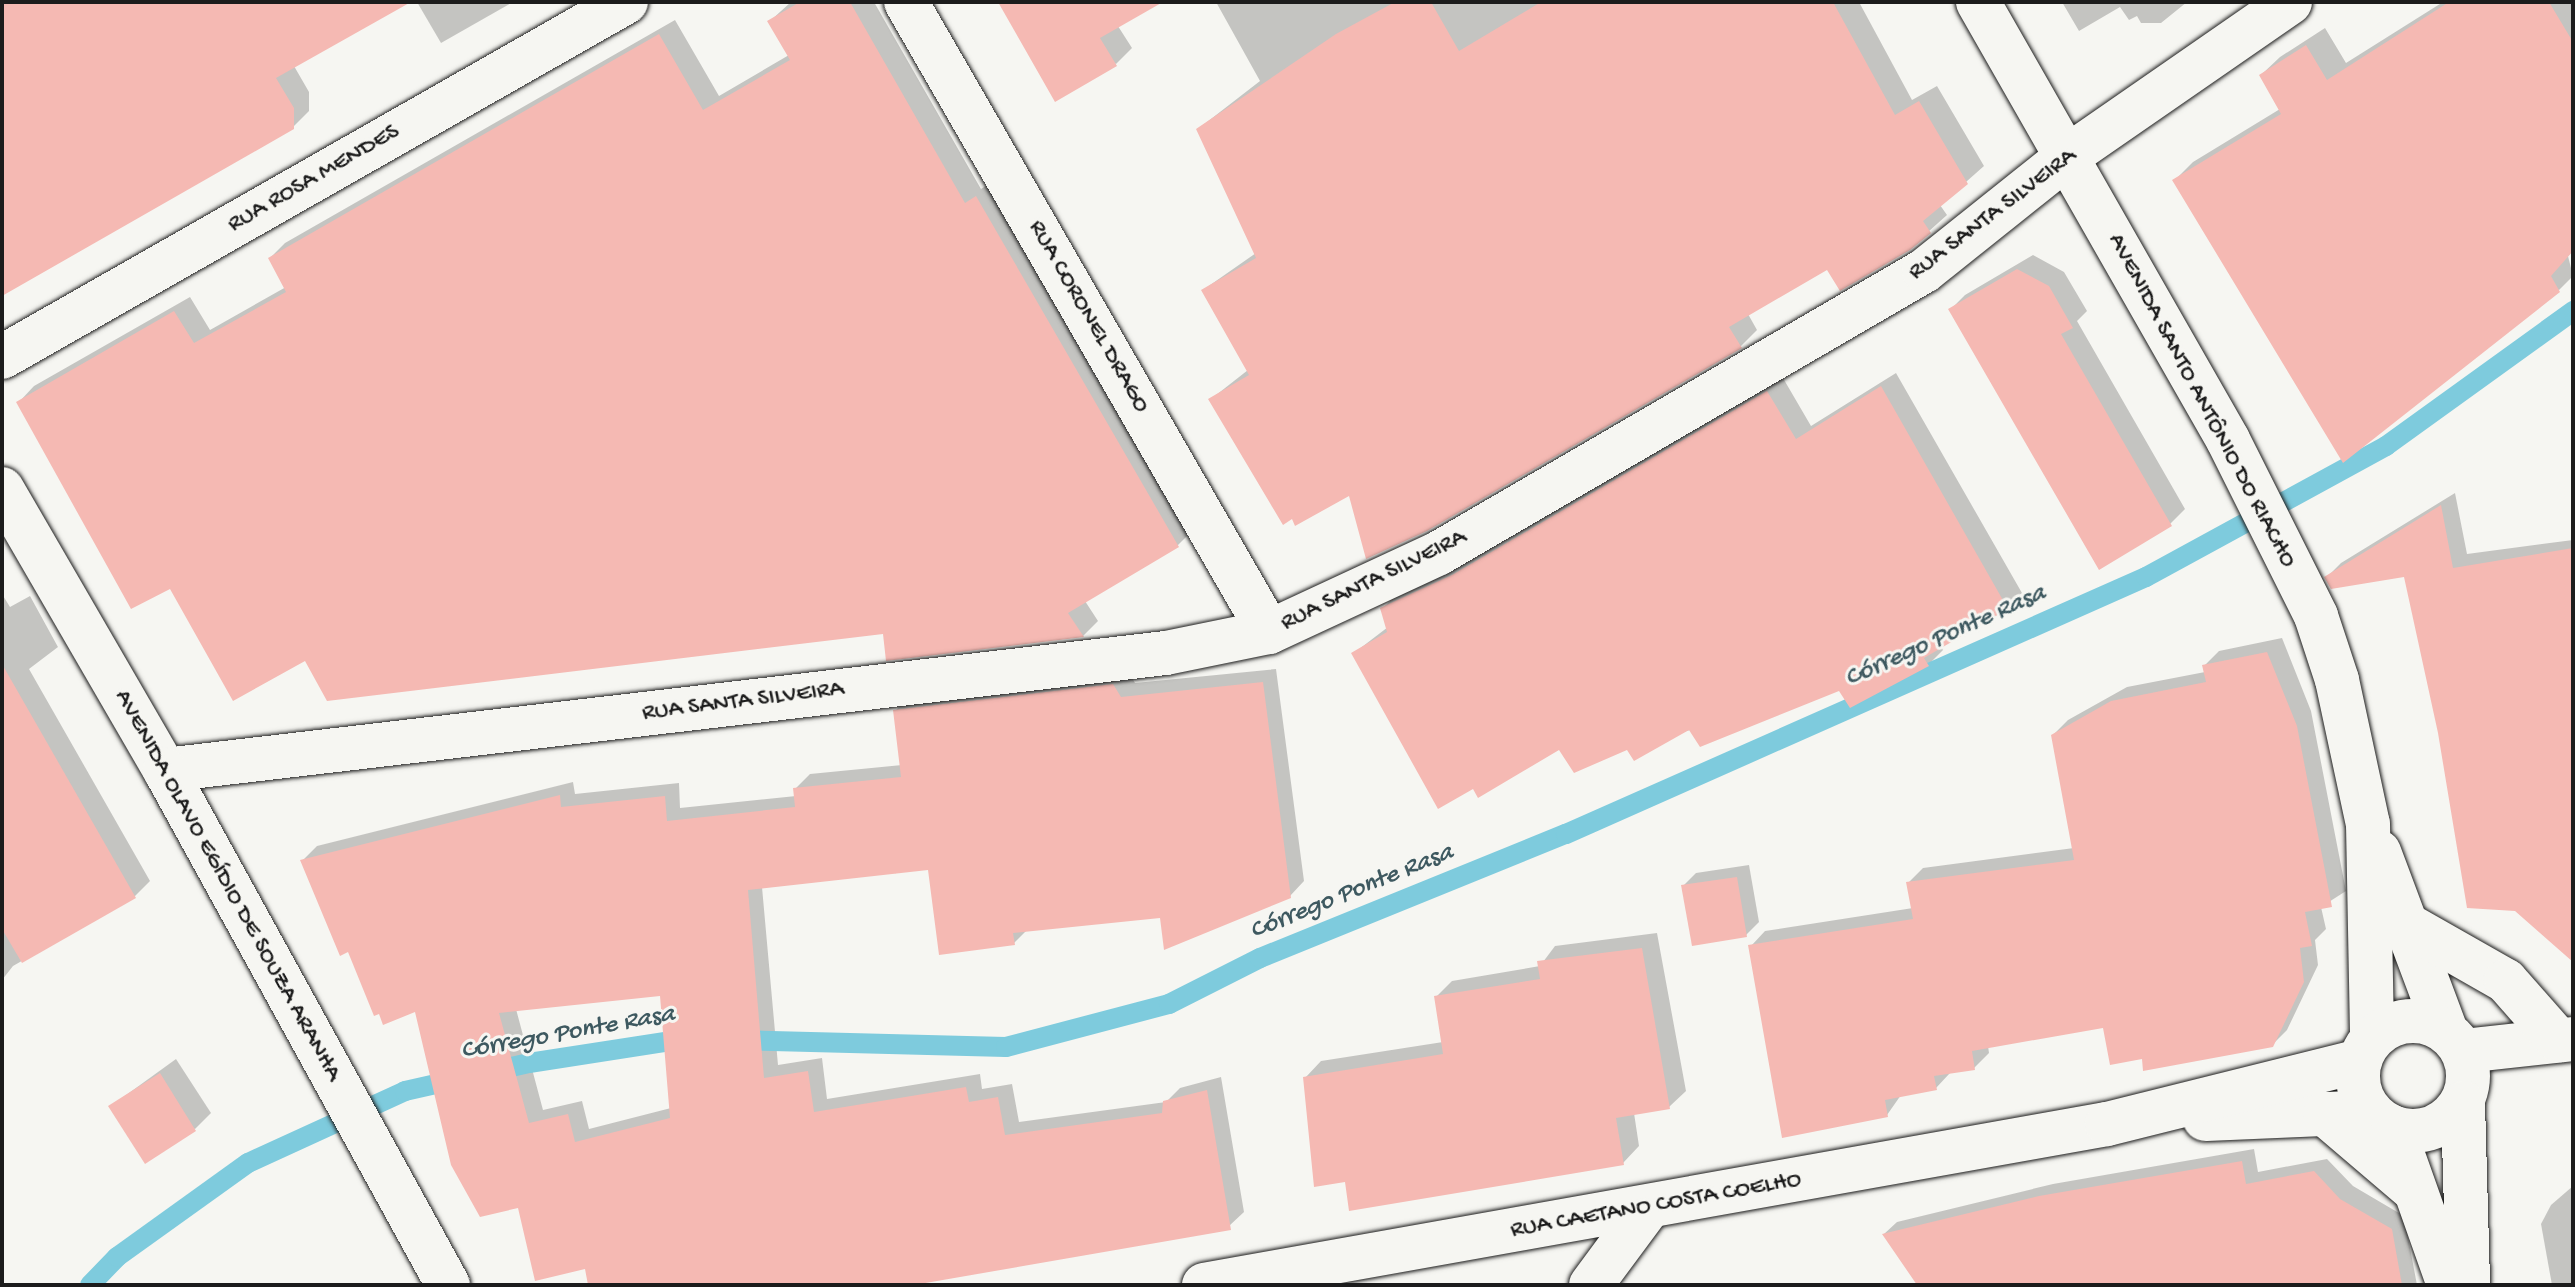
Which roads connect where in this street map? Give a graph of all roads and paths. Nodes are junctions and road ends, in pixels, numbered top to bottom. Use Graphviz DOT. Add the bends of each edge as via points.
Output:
graph roads {
  1 [pos="626,2"];
  2 [pos="906,2"];
  3 [pos="1978,2"];
  4 [pos="2290,2"];
  5 [pos="2068,156"];
  6 [pos="2,357"];
  7 [pos="2,489"];
  8 [pos="1269,632"];
  9 [pos="165,770"];
  10 [pos="2368,824"];
  11 [pos="2406,924"];
  12 [pos="2565,1039"];
  13 [pos="2455,1041"];
  14 [pos="2366,1049"];
  15 [pos="2463,1103"];
  16 [pos="2325,1114"];
  17 [pos="2382,1120"];
  18 [pos="2107,1124"];
  19 [pos="2415,1191"];
  20 [pos="1648,1208"];
  21 [pos="448,1285"];
  22 [pos="1204,1285"];
  23 [pos="1591,1285"];
  24 [pos="2449,1285"];
  25 [pos="2468,1285"];
  1 -- 6 [label="street, RUA ROSA MENDES"];
  2 -- 8 [label="street, RUA CORONEL DRAGO"];
  3 -- 5 [label="street, AVENIDA SANTO ANTÔNIO DO RIACHO"];
  4 -- 5 [label="street, RUA SANTA SILVEIRA"];
  5 -- 8 [label="street, RUA SANTA SILVEIRA" via="1924,271 1811,341 1439,553"];
  5 -- 10 [label="street, AVENIDA SANTO ANTÔNIO DO RIACHO" via="2228,440 2316,616 2337,680"];
  7 -- 9 [label="street, AVENIDA OLAVO EGÍDIO DE SOUZA ARANHA"];
  8 -- 9 [label="street, RUA SANTA SILVEIRA" via="1166,653"];
  9 -- 21 [label="street, AVENIDA OLAVO EGÍDIO DE SOUZA ARANHA"];
  10 -- 11 [label="street, AVENIDA SANTO ANTÔNIO DO RIACHO"];
  10 -- 14 [label="street, AVENIDA SANTO ANTÔNIO DO RIACHO"];
  11 -- 12 [label="street" via="2506,981"];
  11 -- 13 [label="street, AVENIDA SANTO ANTÔNIO DO RIACHO"];
  12 -- 13 [label="street"];
  13 -- 14 [label="street" via="2422,1020 2395,1023"];
  13 -- 15 [label="street" via="2469,1077"];
  14 -- 17 [label="street" via="2359,1088"];
  14 -- 18 [label="street, RUA CAETANO COSTA COELHO"];
  15 -- 17 [label="street" via="2444,1122 2419,1131"];
  15 -- 25 [label="street"];
  16 -- 17 [label="street, RUA CAETANO COSTA COELHO"];
  16 -- 18 [label="street, RUA CAETANO COSTA COELHO"];
  16 -- 19 [label="street"];
  17 -- 19 [label="street"];
  18 -- 20 [label="street, RUA CAETANO COSTA COELHO"];
  19 -- 24 [label="street"];
  20 -- 22 [label="street, RUA CAETANO COSTA COELHO"];
  20 -- 23 [label="street"];
}
